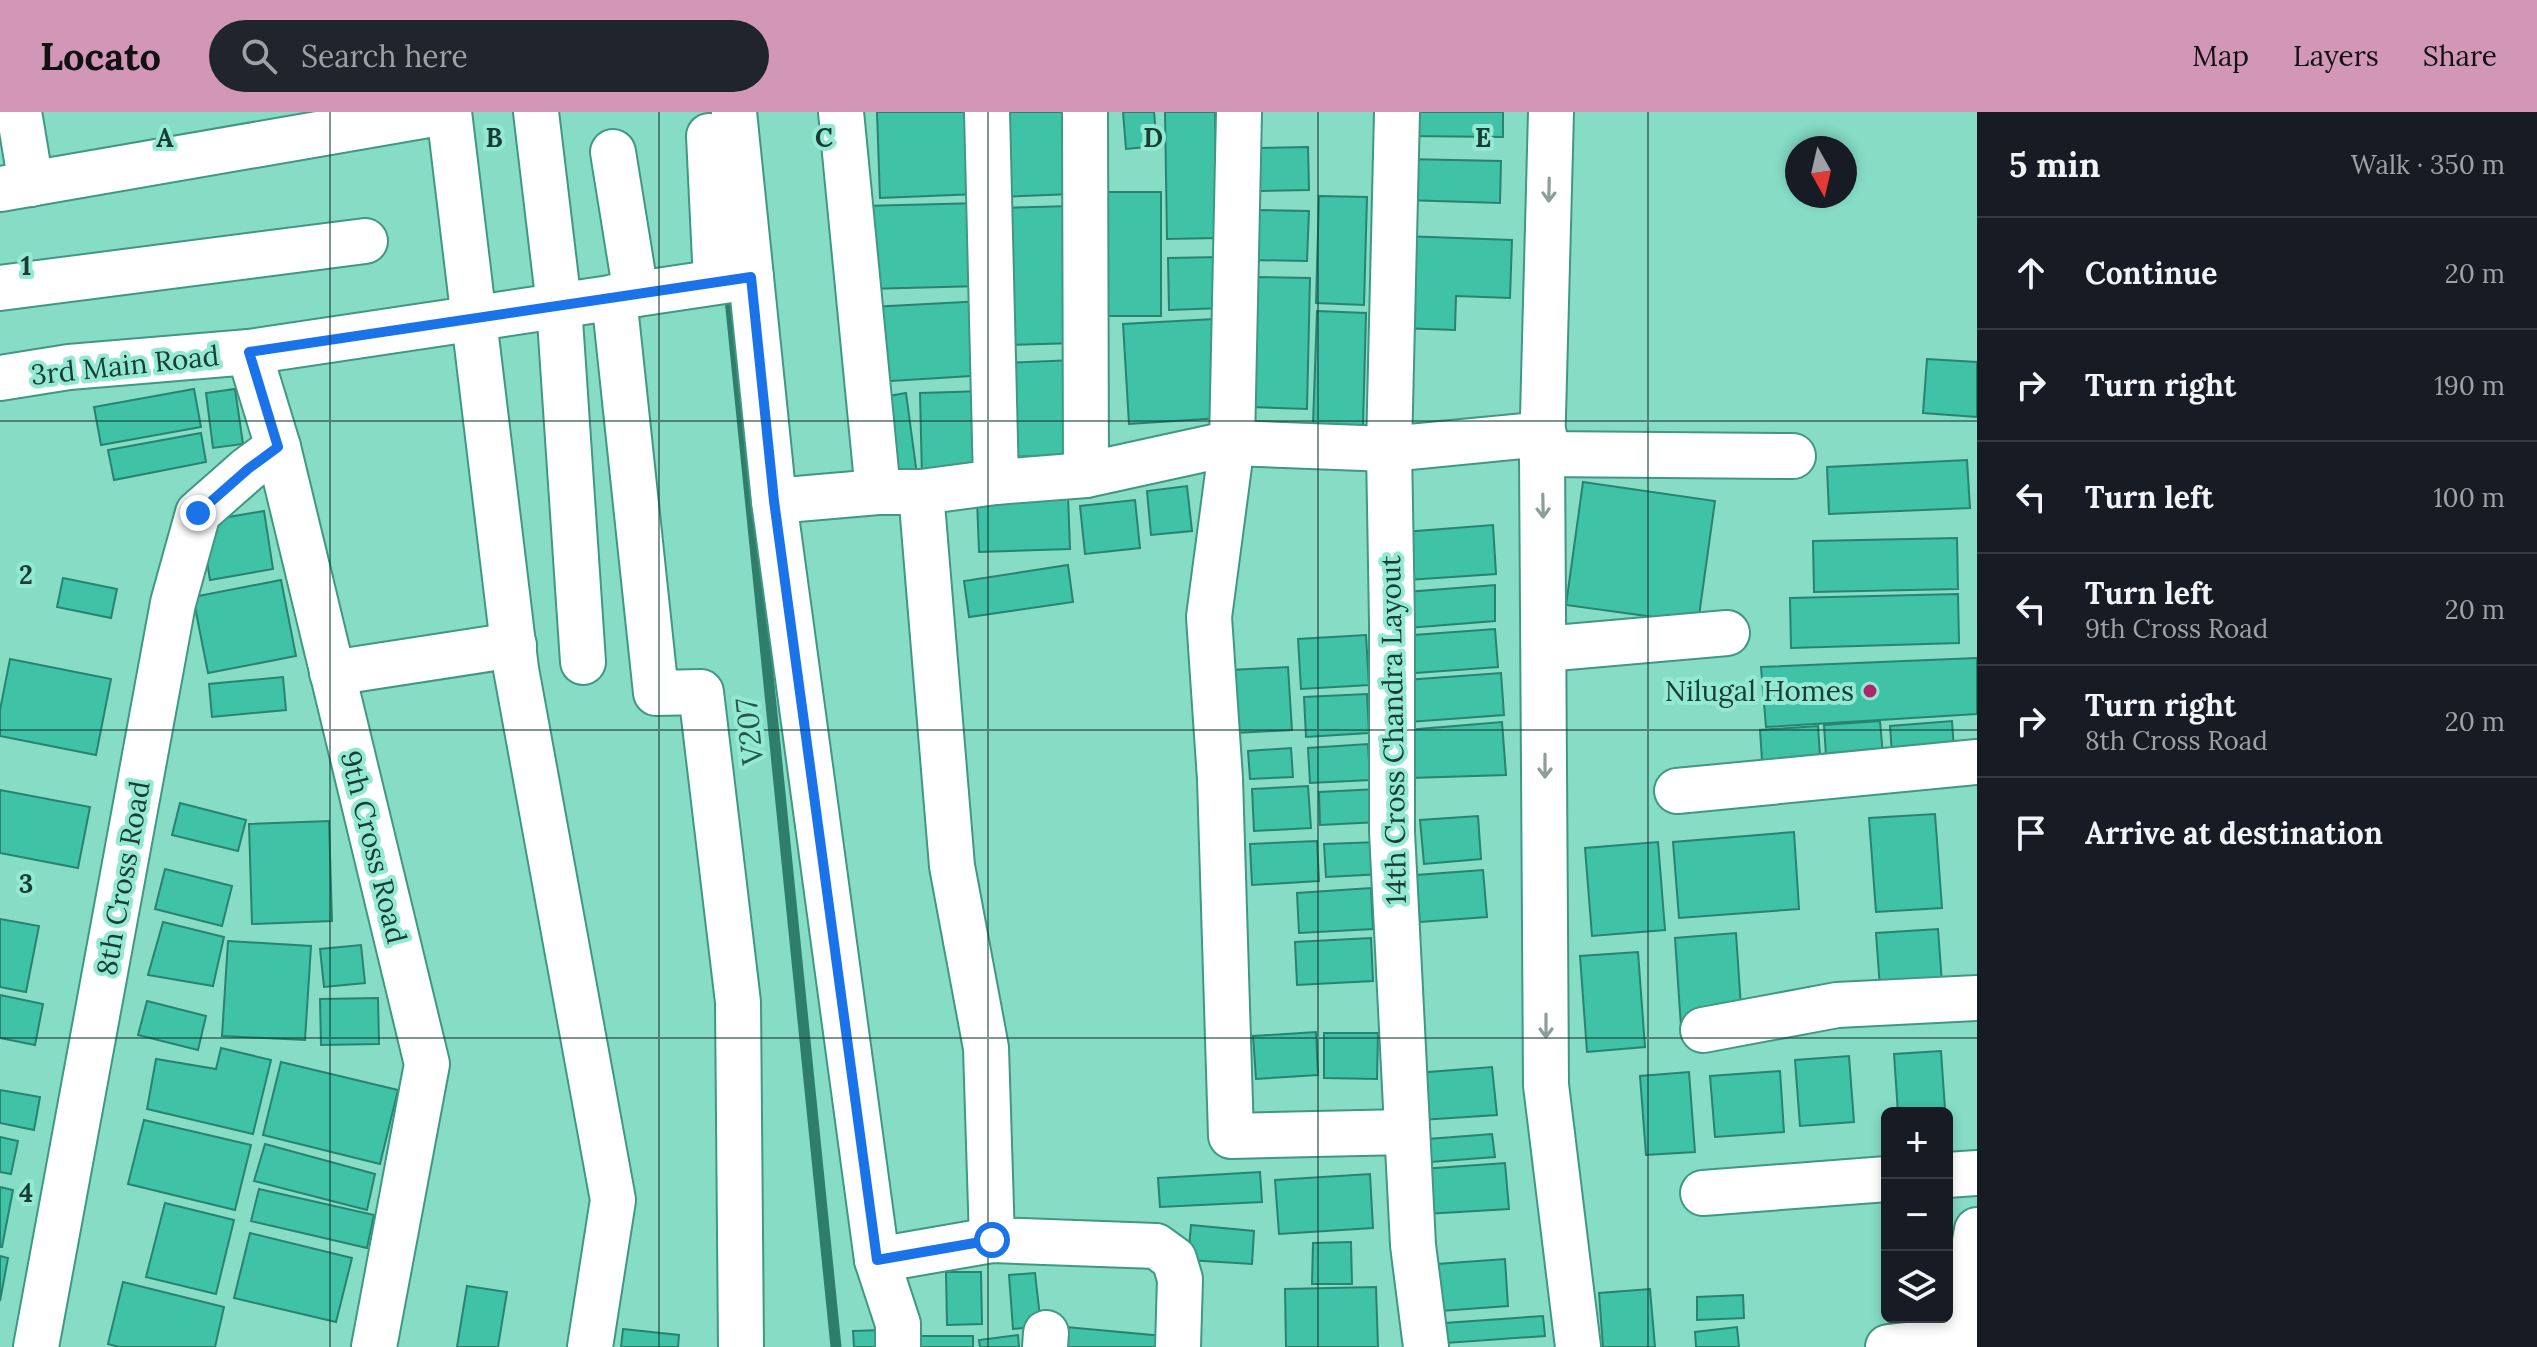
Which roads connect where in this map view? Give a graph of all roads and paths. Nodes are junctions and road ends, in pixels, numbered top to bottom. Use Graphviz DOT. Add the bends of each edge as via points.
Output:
graph roads {
  1 [pos="19,112"];
  2 [pos="447,112"];
  3 [pos="536,112"];
  4 [pos="707,112"];
  5 [pos="734,112"];
  6 [pos="841,112"];
  7 [pos="987,112"];
  8 [pos="1085,112"];
  9 [pos="1239,112"];
  10 [pos="1397,112"];
  11 [pos="1551,112"];
  12 [pos="613,152"];
  13 [pos="15,186"];
  14 [pos="365,241"];
  15 [pos="733,279"];
  16 [pos="0,288"];
  17 [pos="625,295"];
  18 [pos="559,305"];
  19 [pos="474,318"];
  20 [pos="249,352"];
  21 [pos="0,378"];
  22 [pos="1232,443"];
  23 [pos="1543,444"];
  24 [pos="278,447"];
  25 [pos="1389,449"];
  26 [pos="1793,456"];
  27 [pos="1086,475"];
  28 [pos="996,482"];
  29 [pos="878,492"];
  30 [pos="921,492"];
  31 [pos="774,501"];
  32 [pos="1727,633"];
  33 [pos="514,645"];
  34 [pos="1544,649"];
  35 [pos="583,662"];
  36 [pos="332,673"];
  37 [pos="1977,762"];
  38 [pos="1677,791"];
  39 [pos="1977,998"];
  40 [pos="1703,1030"];
  41 [pos="1406,1132"];
  42 [pos="1977,1173"];
  43 [pos="1953,1175"];
  44 [pos="1881,1179"];
  45 [pos="1703,1193"];
  46 [pos="1977,1230"];
  47 [pos="992,1240"];
  48 [pos="877,1260"];
  49 [pos="1963,1341"];
  50 [pos="36,1347"];
  51 [pos="374,1347"];
  52 [pos="590,1347"];
  53 [pos="741,1347"];
  54 [pos="898,1347"];
  55 [pos="1178,1347"];
  56 [pos="1426,1347"];
  57 [pos="1578,1347"];
  58 [pos="1888,1347"];
  1 -- 13 [label="street"];
  2 -- 13 [label="street"];
  2 -- 19 [label="street"];
  3 -- 18 [label="street"];
  4 -- 15 [label="street"];
  5 -- 15 [label="street"];
  6 -- 29 [label="street"];
  7 -- 28 [label="street"];
  8 -- 27 [label="street"];
  9 -- 22 [label="street"];
  10 -- 25 [label="street, 14th Cross Chandra Layout"];
  11 -- 23 [label="street, one-way"];
  12 -- 17 [label="street"];
  14 -- 16 [label="street"];
  15 -- 17 [label="street, 3rd Main Road"];
  15 -- 31 [label="street"];
  17 -- 18 [label="street, 3rd Main Road"];
  17 -- 53 [label="street" via="656,693 701,692 738,1002"];
  18 -- 19 [label="street, 3rd Main Road"];
  18 -- 35 [label="street"];
  19 -- 20 [label="street, 3rd Main Road"];
  19 -- 33 [label="street"];
  20 -- 21 [label="street, 3rd Main Road"];
  20 -- 24 [label="street, 9th Cross Road"];
  22 -- 25 [label="street"];
  22 -- 27 [label="street"];
  22 -- 41 [label="street" via="1209,617 1220,779 1231,1136"];
  23 -- 25 [label="street"];
  23 -- 26 [label="street"];
  23 -- 34 [label="street, one-way"];
  24 -- 36 [label="street, 9th Cross Road"];
  24 -- 50 [label="street, 8th Cross Road" via="198,513 173,603"];
  25 -- 41 [label="street, 14th Cross Chandra Layout" via="1392,832"];
  27 -- 28 [label="street"];
  28 -- 30 [label="street"];
  29 -- 30 [label="street"];
  29 -- 31 [label="street"];
  30 -- 47 [label="street" via="952,866 986,1048"];
  31 -- 48 [label="street"];
  32 -- 34 [label="street"];
  33 -- 36 [label="street"];
  33 -- 52 [label="street" via="613,1200"];
  34 -- 57 [label="street, one-way" via="1546,1085"];
  36 -- 51 [label="street, 9th Cross Road" via="427,1064"];
  37 -- 38 [label="street"];
  39 -- 40 [label="street" via="1837,1005"];
  41 -- 56 [label="street, 14th Cross Chandra Layout"];
  42 -- 43 [label="street"];
  44 -- 45 [label="street"];
  46 -- 49 [label="street"];
  47 -- 48 [label="street"];
  47 -- 55 [label="street" via="1156,1246 1174,1259 1180,1279"];
  48 -- 54 [label="street" via="898,1324"];
  49 -- 58 [label="street"];
}
